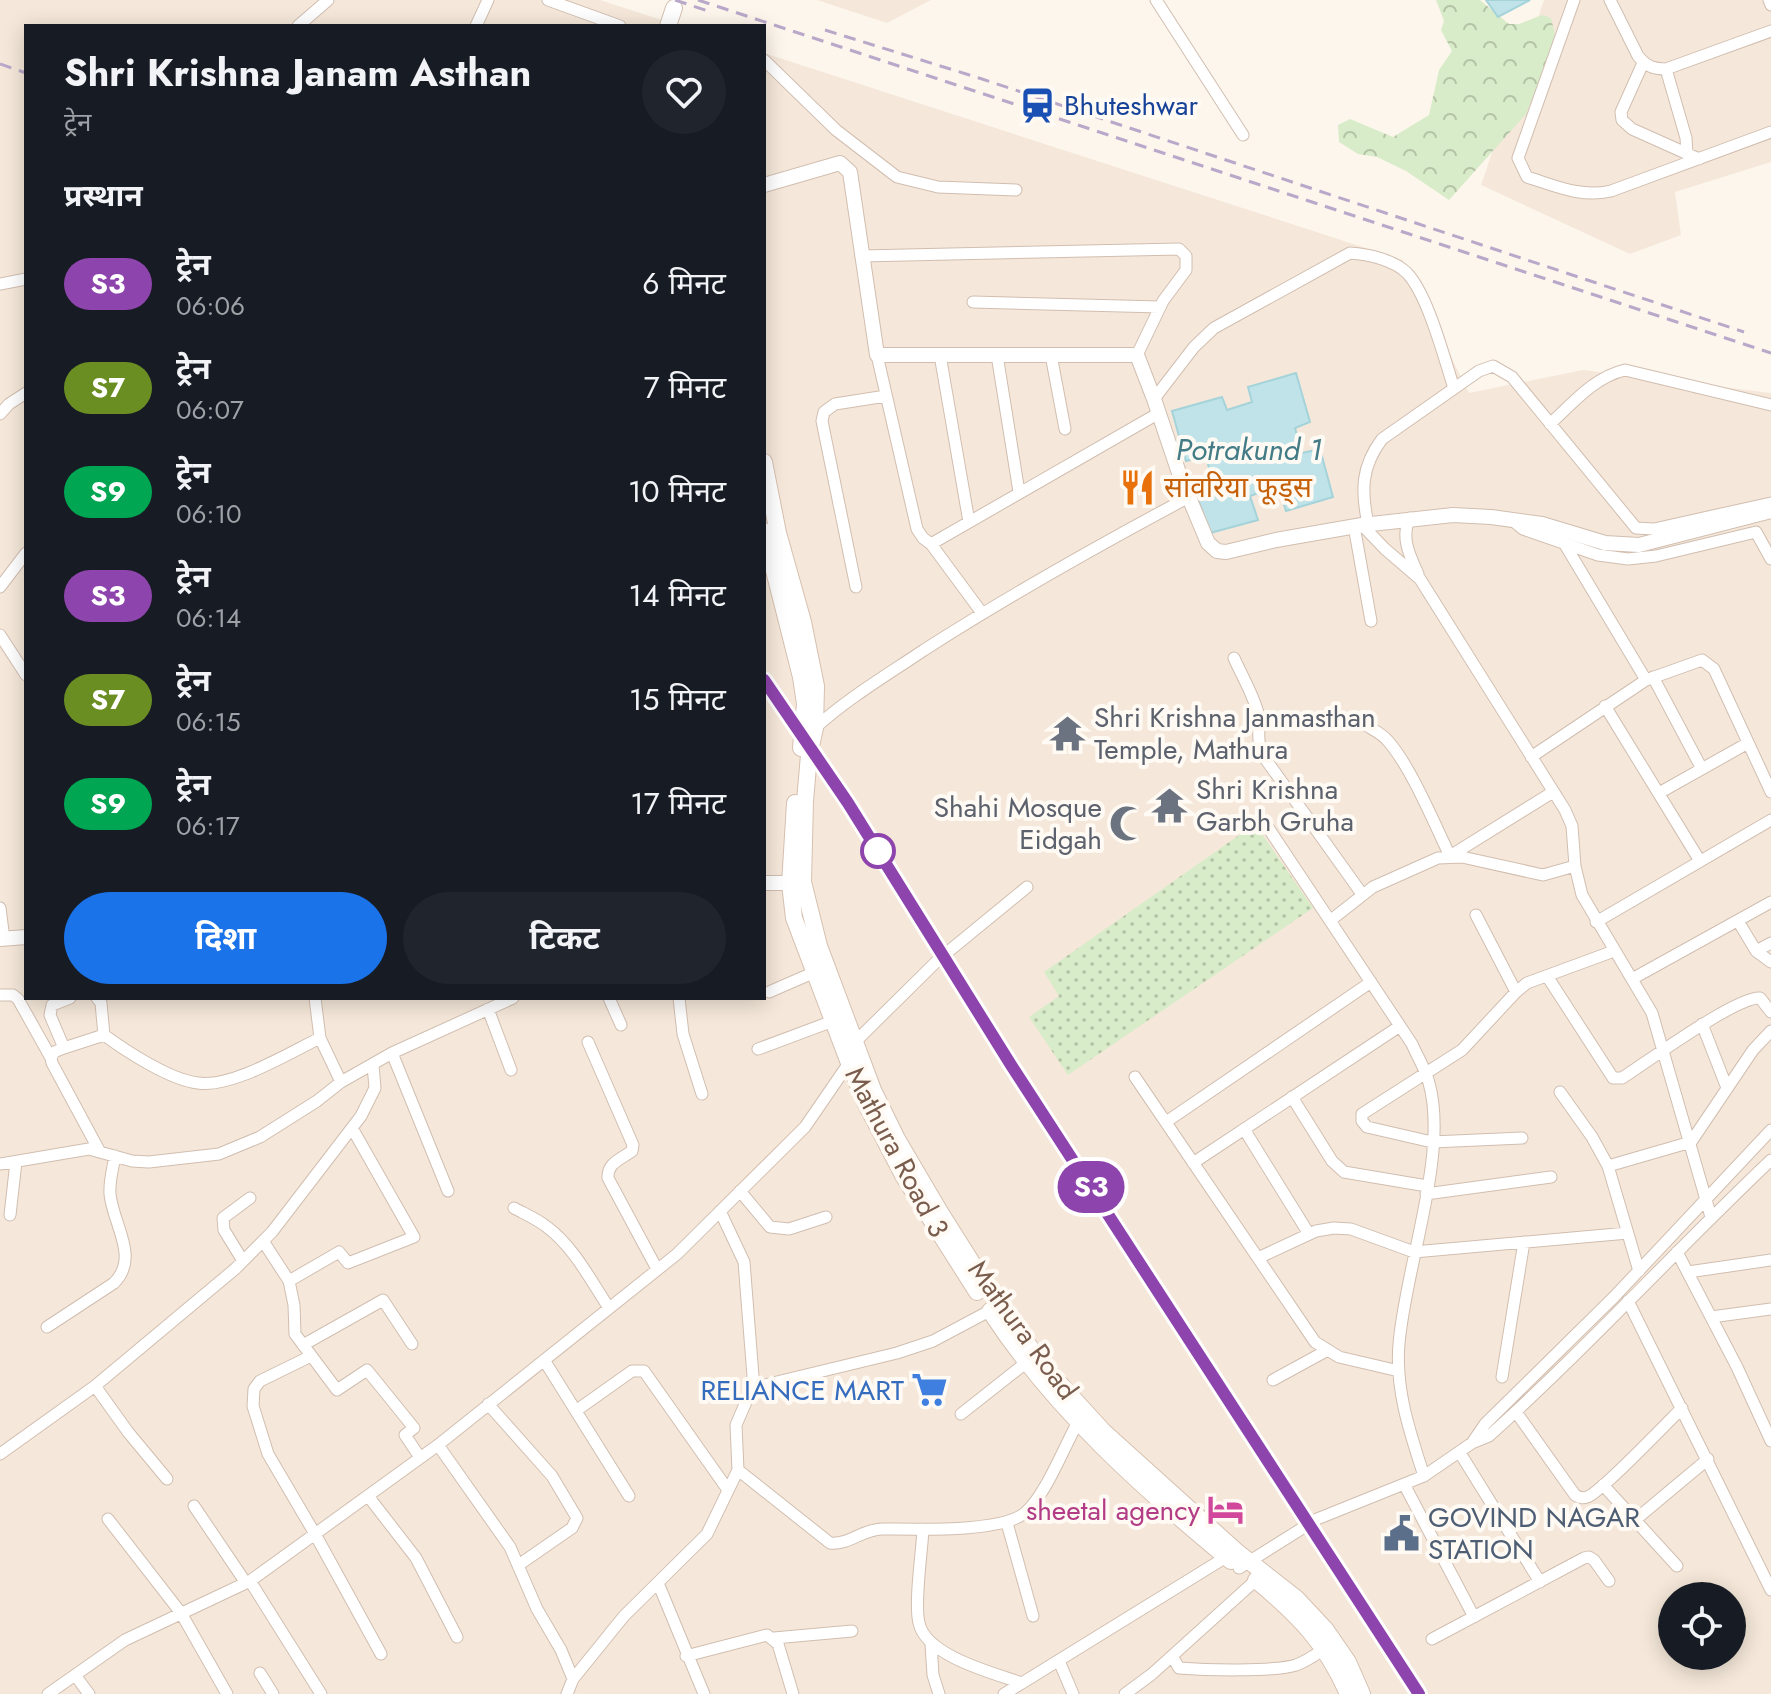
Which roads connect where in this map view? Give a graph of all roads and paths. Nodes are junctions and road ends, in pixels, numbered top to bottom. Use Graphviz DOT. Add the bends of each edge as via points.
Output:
graph roads {
  1 [pos="328,0"];
  2 [pos="488,0"];
  3 [pos="548,0"];
  4 [pos="1156,0"];
  5 [pos="1574,0"];
  6 [pos="1610,0"];
  7 [pos="674,8"];
  8 [pos="300,24"];
  9 [pos="477,24"];
  10 [pos="614,24"];
  11 [pos="669,24"];
  12 [pos="1771,31"];
  13 [pos="766,62"];
  14 [pos="1643,63"];
  15 [pos="1666,69"];
  16 [pos="1771,132"];
  17 [pos="1243,135"];
  18 [pos="1687,153"];
  19 [pos="1699,159"];
  20 [pos="766,184"];
  21 [pos="1016,190"];
  22 [pos="861,256"];
  23 [pos="24,279"];
  24 [pos="0,284"];
  25 [pos="973,302"];
  26 [pos="1160,307"];
  27 [pos="877,355"];
  28 [pos="940,355"];
  29 [pos="997,355"];
  30 [pos="1051,355"];
  31 [pos="1137,355"];
  32 [pos="1454,388"];
  33 [pos="24,394"];
  34 [pos="886,396"];
  35 [pos="1771,405"];
  36 [pos="1157,406"];
  37 [pos="0,414"];
  38 [pos="1550,424"];
  39 [pos="1065,429"];
  40 [pos="766,472"];
  41 [pos="1019,492"];
  42 [pos="1189,497"];
  43 [pos="1771,503"];
  44 [pos="1771,511"];
  45 [pos="1410,518"];
  46 [pos="1512,520"];
  47 [pos="969,522"];
  48 [pos="1361,525"];
  49 [pos="1771,529"];
  50 [pos="1756,532"];
  51 [pos="766,538"];
  52 [pos="1563,543"];
  53 [pos="931,544"];
  54 [pos="24,556"];
  55 [pos="1771,559"];
  56 [pos="1420,579"];
  57 [pos="0,587"];
  58 [pos="856,587"];
  59 [pos="982,613"];
  60 [pos="1371,621"];
  61 [pos="0,635"];
  62 [pos="1234,658"];
  63 [pos="24,672"];
  64 [pos="1649,678"];
  65 [pos="1605,706"];
  66 [pos="1358,719"];
  67 [pos="815,728"];
  68 [pos="1748,743"];
  69 [pos="1531,757"];
  70 [pos="1702,769"];
  71 [pos="1553,792"];
  72 [pos="1771,792"];
  73 [pos="1659,793"];
  74 [pos="1263,820"];
  75 [pos="1771,820"];
  76 [pos="1450,856"];
  77 [pos="1700,861"];
  78 [pos="1575,866"];
  79 [pos="766,883"];
  80 [pos="796,883"];
  81 [pos="1027,887"];
  82 [pos="1362,894"];
  83 [pos="1771,902"];
  84 [pos="0,908"];
  85 [pos="1476,915"];
  86 [pos="1331,920"];
  87 [pos="1738,921"];
  88 [pos="1596,922"];
  89 [pos="24,937"];
  90 [pos="2,939"];
  91 [pos="1771,943"];
  92 [pos="1614,951"];
  93 [pos="1756,951"];
  94 [pos="1771,962"];
  95 [pos="815,972"];
  96 [pos="1547,976"];
  97 [pos="1632,979"];
  98 [pos="1371,982"];
  99 [pos="769,992"];
  100 [pos="1516,992"];
  101 [pos="0,995"];
  102 [pos="65,1000"];
  103 [pos="99,1000"];
  104 [pos="315,1000"];
  105 [pos="508,1000"];
  106 [pos="610,1000"];
  107 [pos="679,1000"];
  108 [pos="488,1009"];
  109 [pos="1771,1012"];
  110 [pos="833,1021"];
  111 [pos="1702,1024"];
  112 [pos="621,1025"];
  113 [pos="1400,1026"];
  114 [pos="1771,1031"];
  115 [pos="104,1035"];
  116 [pos="320,1038"];
  117 [pos="588,1042"];
  118 [pos="64,1048"];
  119 [pos="758,1049"];
  120 [pos="849,1052"];
  121 [pos="1664,1052"];
  122 [pos="392,1053"];
  123 [pos="51,1058"];
  124 [pos="373,1065"];
  125 [pos="511,1070"];
  126 [pos="1425,1074"];
  127 [pos="1135,1077"];
  128 [pos="341,1082"];
  129 [pos="1727,1088"];
  130 [pos="1560,1092"];
  131 [pos="702,1094"];
  132 [pos="1292,1097"];
  133 [pos="1166,1122"];
  134 [pos="352,1128"];
  135 [pos="1244,1129"];
  136 [pos="1771,1130"];
  137 [pos="1522,1138"];
  138 [pos="1432,1142"];
  139 [pos="1691,1142"];
  140 [pos="100,1152"];
  141 [pos="115,1156"];
  142 [pos="1771,1160"];
  143 [pos="16,1162"];
  144 [pos="1193,1163"];
  145 [pos="0,1164"];
  146 [pos="1608,1166"];
  147 [pos="1551,1177"];
  148 [pos="1427,1190"];
  149 [pos="448,1191"];
  150 [pos="740,1191"];
  151 [pos="250,1198"];
  152 [pos="1707,1202"];
  153 [pos="514,1208"];
  154 [pos="720,1211"];
  155 [pos="10,1215"];
  156 [pos="826,1217"];
  157 [pos="1711,1217"];
  158 [pos="1628,1233"];
  159 [pos="1309,1234"];
  160 [pos="263,1241"];
  161 [pos="1524,1242"];
  162 [pos="1771,1248"];
  163 [pos="1414,1252"];
  164 [pos="1677,1252"];
  165 [pos="1258,1258"];
  166 [pos="1771,1260"];
  167 [pos="243,1261"];
  168 [pos="1757,1262"];
  169 [pos="657,1269"];
  170 [pos="1639,1271"];
  171 [pos="1688,1272"];
  172 [pos="289,1281"];
  173 [pos="1628,1301"];
  174 [pos="609,1308"];
  175 [pos="995,1308"];
  176 [pos="1771,1309"];
  177 [pos="1711,1317"];
  178 [pos="47,1327"];
  179 [pos="412,1344"];
  180 [pos="303,1345"];
  181 [pos="1326,1351"];
  182 [pos="311,1356"];
  183 [pos="544,1360"];
  184 [pos="1027,1362"];
  185 [pos="1399,1371"];
  186 [pos="1502,1377"];
  187 [pos="1273,1380"];
  188 [pos="95,1386"];
  189 [pos="752,1388"];
  190 [pos="488,1404"];
  191 [pos="1682,1408"];
  192 [pos="577,1410"];
  193 [pos="1516,1412"];
  194 [pos="961,1414"];
  195 [pos="1078,1422"];
  196 [pos="1771,1441"];
  197 [pos="1472,1443"];
  198 [pos="438,1445"];
  199 [pos="417,1453"];
  200 [pos="1460,1453"];
  201 [pos="0,1454"];
  202 [pos="1708,1459"];
  203 [pos="738,1470"];
  204 [pos="1424,1476"];
  205 [pos="167,1479"];
  206 [pos="1404,1484"];
  207 [pos="1603,1485"];
  208 [pos="728,1490"];
  209 [pos="368,1496"];
  210 [pos="629,1496"];
  211 [pos="194,1506"];
  212 [pos="108,1519"];
  213 [pos="1635,1520"];
  214 [pos="1007,1523"];
  215 [pos="923,1529"];
  216 [pos="315,1534"];
  217 [pos="1237,1560"];
  218 [pos="520,1564"];
  219 [pos="1677,1566"];
  220 [pos="1256,1580"];
  221 [pos="1609,1581"];
  222 [pos="248,1582"];
  223 [pos="1540,1582"];
  224 [pos="658,1583"];
  225 [pos="1771,1590"];
  226 [pos="181,1613"];
  227 [pos="1033,1616"];
  228 [pos="1474,1617"];
  229 [pos="852,1631"];
  230 [pos="457,1637"];
  231 [pos="774,1638"];
  232 [pos="1432,1639"];
  233 [pos="931,1644"];
  234 [pos="1324,1649"];
  235 [pos="381,1654"];
  236 [pos="686,1656"];
  237 [pos="1172,1656"];
  238 [pos="1059,1661"];
  239 [pos="260,1673"];
  240 [pos="75,1675"];
  241 [pos="573,1679"];
  242 [pos="1022,1683"];
  243 [pos="48,1694"];
  244 [pos="89,1694"];
  245 [pos="227,1694"];
  246 [pos="273,1694"];
  247 [pos="321,1694"];
  248 [pos="567,1694"];
  249 [pos="704,1694"];
  250 [pos="793,1694"];
  251 [pos="939,1694"];
  252 [pos="1004,1694"];
  253 [pos="1073,1694"];
  254 [pos="1125,1694"];
  255 [pos="1348,1694"];
  256 [pos="1362,1694"];
  1 -- 8 [label="street"];
  2 -- 9 [label="street"];
  3 -- 10 [label="street"];
  4 -- 17 [label="street"];
  5 -- 19 [label="street" via="1518,158 1527,177 1594,195"];
  6 -- 14 [label="street"];
  7 -- 11 [label="main road"];
  12 -- 15 [label="street"];
  13 -- 21 [label="street" via="836,130 897,177 938,187"];
  14 -- 15 [label="street"];
  14 -- 18 [label="street" via="1622,120"];
  15 -- 18 [label="street"];
  16 -- 19 [label="street"];
  18 -- 19 [label="street"];
  20 -- 22 [label="street" via="840,163 852,179"];
  22 -- 26 [label="street" via="1179,249 1186,256 1186,270"];
  22 -- 27 [label="street"];
  23 -- 24 [label="street"];
  25 -- 26 [label="street"];
  26 -- 31 [label="street"];
  27 -- 28 [label="street"];
  27 -- 34 [label="street"];
  28 -- 29 [label="street"];
  28 -- 47 [label="street"];
  29 -- 30 [label="street"];
  29 -- 41 [label="street"];
  30 -- 31 [label="street"];
  30 -- 39 [label="street"];
  31 -- 36 [label="street"];
  32 -- 36 [label="street" via="1424,303 1407,273 1350,253 1214,328 1194,347"];
  32 -- 38 [label="street" via="1479,371 1502,369"];
  32 -- 48 [label="street" via="1382,439 1372,452 1363,480"];
  33 -- 37 [label="street"];
  34 -- 53 [label="street" via="917,529"];
  34 -- 58 [label="street" via="835,404 822,421"];
  35 -- 38 [label="street" via="1625,370 1596,382"];
  36 -- 41 [label="street"];
  36 -- 42 [label="street"];
  38 -- 43 [label="street" via="1636,528 1654,529"];
  40 -- 67 [label="main road" via="816,686"];
  41 -- 47 [label="street"];
  42 -- 48 [label="street" via="1208,543 1217,551"];
  42 -- 59 [label="street"];
  44 -- 46 [label="street" via="1639,545 1605,543"];
  45 -- 46 [label="street"];
  45 -- 48 [label="street"];
  45 -- 56 [label="street" via="1406,547"];
  46 -- 52 [label="street"];
  47 -- 53 [label="street"];
  48 -- 56 [label="street"];
  48 -- 60 [label="street"];
  49 -- 50 [label="street"];
  50 -- 52 [label="street" via="1643,558 1598,555"];
  50 -- 55 [label="street"];
  51 -- 80 [label="main road" via="805,704 792,826"];
  52 -- 64 [label="street"];
  53 -- 59 [label="street"];
  54 -- 57 [label="street"];
  56 -- 69 [label="street"];
  59 -- 67 [label="street" via="843,703"];
  61 -- 63 [label="street"];
  62 -- 82 [label="street" via="1256,706 1257,739 1264,757"];
  64 -- 65 [label="street"];
  64 -- 68 [label="street" via="1708,662"];
  64 -- 70 [label="street"];
  65 -- 69 [label="street"];
  65 -- 73 [label="street"];
  66 -- 76 [label="street" via="1398,753"];
  67 -- 80 [label="main road"];
  68 -- 70 [label="street"];
  68 -- 72 [label="street"];
  69 -- 71 [label="street"];
  70 -- 73 [label="street"];
  71 -- 76 [label="street"];
  71 -- 78 [label="street" via="1572,826"];
  73 -- 77 [label="street"];
  74 -- 86 [label="street"];
  75 -- 77 [label="street"];
  76 -- 78 [label="street" via="1543,875"];
  76 -- 82 [label="street"];
  77 -- 88 [label="street"];
  78 -- 88 [label="street"];
  79 -- 80 [label="street"];
  80 -- 95 [label="main road, Mathura Road 3" via="794,918"];
  80 -- 120 [label="main road"];
  81 -- 120 [label="street" via="938,960"];
  82 -- 86 [label="street"];
  83 -- 87 [label="street"];
  84 -- 90 [label="street"];
  85 -- 100 [label="street"];
  86 -- 98 [label="street"];
  87 -- 93 [label="street"];
  87 -- 97 [label="street"];
  88 -- 92 [label="street"];
  89 -- 90 [label="street"];
  91 -- 93 [label="street"];
  92 -- 96 [label="street"];
  92 -- 97 [label="street"];
  93 -- 94 [label="street"];
  95 -- 99 [label="street"];
  95 -- 110 [label="main road, Mathura Road 3"];
  96 -- 100 [label="street"];
  96 -- 121 [label="street" via="1613,1078 1622,1078"];
  97 -- 121 [label="street" via="1652,1013"];
  98 -- 113 [label="street"];
  98 -- 133 [label="street"];
  100 -- 126 [label="street" via="1462,1050"];
  101 -- 123 [label="street" via="18,999"];
  102 -- 118 [label="street" via="52,1005 50,1015"];
  103 -- 115 [label="street"];
  104 -- 116 [label="street"];
  105 -- 108 [label="street"];
  106 -- 112 [label="street"];
  107 -- 131 [label="street" via="683,1034"];
  108 -- 122 [label="street"];
  108 -- 125 [label="street"];
  109 -- 111 [label="street" via="1760,998 1752,997"];
  110 -- 119 [label="street"];
  110 -- 120 [label="main road, Mathura Road 3"];
  111 -- 121 [label="street"];
  111 -- 129 [label="street"];
  113 -- 126 [label="street"];
  113 -- 132 [label="street"];
  114 -- 129 [label="street"];
  115 -- 116 [label="street" via="178,1077 199,1083 241,1074"];
  115 -- 118 [label="street"];
  116 -- 128 [label="street"];
  117 -- 169 [label="street" via="633,1145 612,1164 608,1178"];
  118 -- 123 [label="street"];
  120 -- 150 [label="street" via="805,1127"];
  120 -- 175 [label="main road, Mathura Road 3" via="866,1104 904,1177"];
  121 -- 139 [label="street"];
  122 -- 124 [label="street"];
  122 -- 149 [label="street"];
  123 -- 140 [label="street"];
  124 -- 128 [label="street"];
  124 -- 134 [label="street" via="375,1088"];
  126 -- 138 [label="street" via="1434,1122"];
  126 -- 138 [label="street" via="1366,1110 1362,1121 1367,1127"];
  127 -- 133 [label="street"];
  128 -- 141 [label="street" via="260,1137 219,1154 149,1162"];
  129 -- 139 [label="street"];
  130 -- 146 [label="street"];
  132 -- 135 [label="street"];
  132 -- 148 [label="street" via="1344,1172"];
  133 -- 144 [label="street"];
  134 -- 160 [label="street"];
  134 -- 172 [label="street" via="414,1237 348,1263 339,1252"];
  135 -- 144 [label="street"];
  135 -- 159 [label="street"];
  136 -- 152 [label="street"];
  137 -- 138 [label="street"];
  138 -- 148 [label="street"];
  139 -- 146 [label="street"];
  139 -- 152 [label="street"];
  140 -- 141 [label="street"];
  140 -- 143 [label="street" via="89,1149"];
  141 -- 178 [label="street" via="110,1193 127,1264 114,1283"];
  142 -- 157 [label="street"];
  143 -- 145 [label="street"];
  143 -- 155 [label="street"];
  144 -- 165 [label="street"];
  146 -- 158 [label="street"];
  147 -- 148 [label="street"];
  148 -- 163 [label="street"];
  150 -- 154 [label="street"];
  150 -- 156 [label="street" via="770,1227 789,1229"];
  151 -- 167 [label="street" via="223,1218 224,1230"];
  152 -- 157 [label="street"];
  152 -- 170 [label="street"];
  153 -- 174 [label="street" via="555,1233"];
  154 -- 169 [label="street"];
  154 -- 189 [label="street" via="744,1262"];
  157 -- 164 [label="street"];
  158 -- 161 [label="street"];
  158 -- 170 [label="street"];
  159 -- 163 [label="street" via="1351,1229"];
  159 -- 165 [label="street"];
  160 -- 167 [label="street"];
  160 -- 172 [label="street"];
  161 -- 163 [label="street"];
  161 -- 186 [label="street"];
  162 -- 168 [label="street"];
  163 -- 185 [label="street" via="1398,1346"];
  164 -- 171 [label="street"];
  164 -- 173 [label="street"];
  165 -- 181 [label="street"];
  166 -- 168 [label="street"];
  167 -- 188 [label="street"];
  168 -- 171 [label="street"];
  169 -- 174 [label="street"];
  170 -- 197 [label="street"];
  171 -- 177 [label="street"];
  172 -- 180 [label="street" via="295,1334"];
  173 -- 191 [label="street"];
  173 -- 193 [label="street"];
  174 -- 183 [label="street"];
  175 -- 184 [label="main road, Mathura Road 3"];
  175 -- 189 [label="street" via="933,1341 897,1353"];
  175 -- 217 [label="main road, Mathura Road" via="1072,1399"];
  176 -- 177 [label="street"];
  177 -- 196 [label="street"];
  179 -- 180 [label="street" via="383,1300"];
  180 -- 182 [label="street"];
  181 -- 185 [label="street"];
  181 -- 187 [label="street"];
  182 -- 199 [label="street" via="337,1390 367,1370 414,1428 405,1435"];
  182 -- 216 [label="street" via="260,1381 252,1396 268,1454"];
  183 -- 190 [label="street"];
  183 -- 192 [label="street"];
  184 -- 194 [label="street"];
  184 -- 195 [label="main road, Mathura Road 3"];
  185 -- 204 [label="street"];
  188 -- 201 [label="street"];
  188 -- 205 [label="street"];
  189 -- 203 [label="street" via="736,1425"];
  190 -- 198 [label="street"];
  190 -- 218 [label="street" via="552,1476 576,1512 572,1528"];
  191 -- 202 [label="street"];
  191 -- 207 [label="street"];
  192 -- 208 [label="street" via="632,1371 644,1371"];
  192 -- 210 [label="street"];
  193 -- 197 [label="street" via="1489,1436"];
  193 -- 207 [label="street" via="1575,1495 1589,1497"];
  195 -- 214 [label="street" via="1034,1503"];
  195 -- 217 [label="main road, Mathura Road 3"];
  197 -- 200 [label="street"];
  198 -- 209 [label="street"];
  198 -- 218 [label="street"];
  200 -- 204 [label="street"];
  200 -- 223 [label="street"];
  202 -- 213 [label="street"];
  202 -- 225 [label="street"];
  203 -- 208 [label="street"];
  203 -- 215 [label="street" via="830,1543 877,1529"];
  204 -- 206 [label="street"];
  206 -- 217 [label="street" via="1317,1519"];
  206 -- 228 [label="street"];
  207 -- 213 [label="street"];
  208 -- 224 [label="street" via="707,1534"];
  209 -- 216 [label="street"];
  209 -- 230 [label="street" via="416,1558"];
  211 -- 222 [label="street"];
  212 -- 226 [label="street"];
  213 -- 219 [label="street"];
  214 -- 215 [label="street"];
  214 -- 227 [label="street"];
  215 -- 233 [label="street" via="918,1620"];
  216 -- 222 [label="street"];
  216 -- 235 [label="street"];
  217 -- 220 [label="main road, Mathura Road"];
  217 -- 238 [label="street"];
  217 -- 256 [label="main road, Mathura Road" via="1296,1598 1326,1630"];
  218 -- 241 [label="street"];
  220 -- 234 [label="main road, Mathura Road" via="1291,1609"];
  220 -- 237 [label="street"];
  221 -- 223 [label="street" via="1589,1557"];
  222 -- 226 [label="street"];
  222 -- 247 [label="street"];
  223 -- 228 [label="street"];
  224 -- 236 [label="street"];
  224 -- 241 [label="street"];
  226 -- 240 [label="street" via="125,1640"];
  226 -- 245 [label="street"];
  228 -- 232 [label="street"];
  229 -- 231 [label="street"];
  231 -- 236 [label="street" via="760,1635"];
  231 -- 250 [label="street"];
  233 -- 242 [label="street"];
  233 -- 251 [label="street"];
  234 -- 237 [label="street" via="1287,1667 1198,1670 1179,1668"];
  234 -- 255 [label="main road, Mathura Road"];
  236 -- 249 [label="street"];
  237 -- 254 [label="street"];
  238 -- 242 [label="street"];
  238 -- 253 [label="street"];
  239 -- 246 [label="street"];
  240 -- 243 [label="street"];
  240 -- 244 [label="street"];
  241 -- 248 [label="street"];
  242 -- 252 [label="street"];
}
